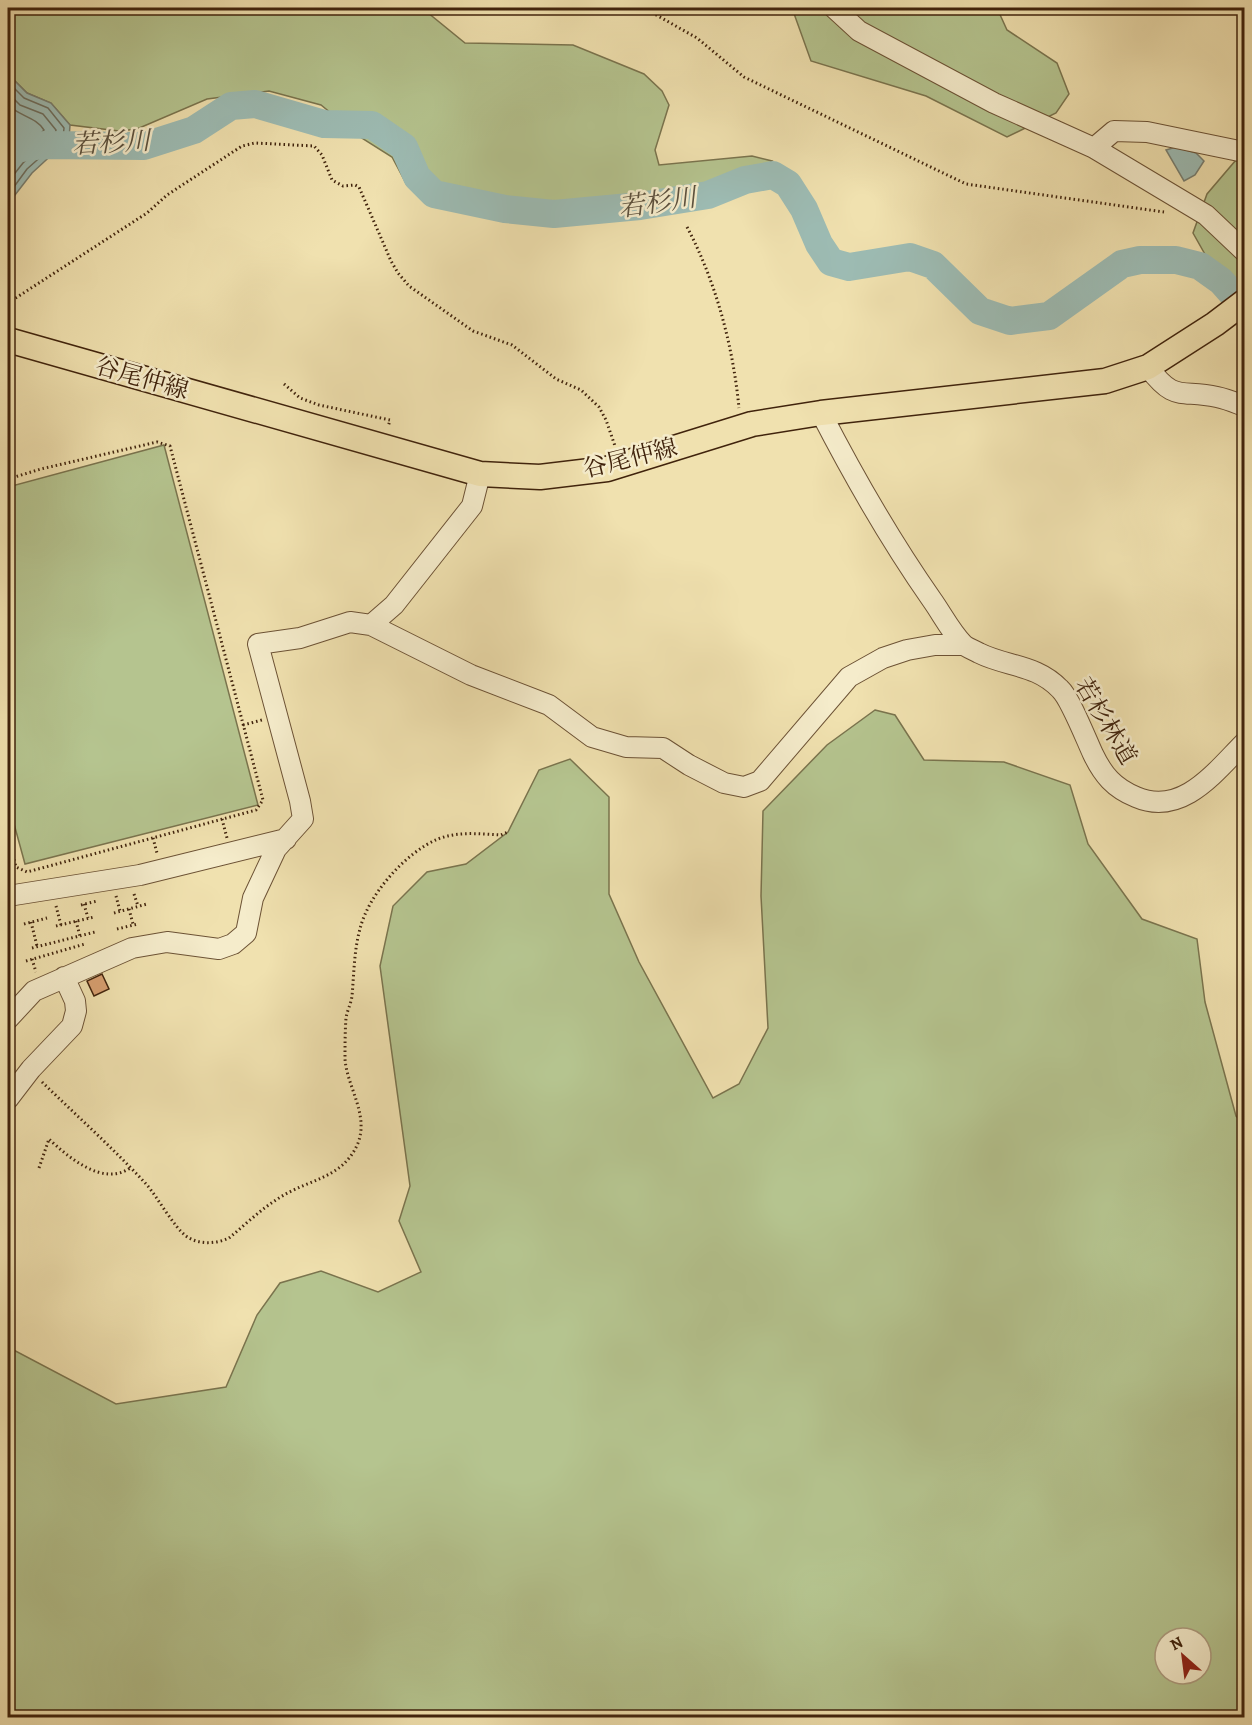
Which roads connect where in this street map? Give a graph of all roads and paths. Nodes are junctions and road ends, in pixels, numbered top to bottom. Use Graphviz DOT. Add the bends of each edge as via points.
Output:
graph roads {
  1 [pos="644,8"];
  2 [pos="834,8"];
  3 [pos="1094,148"];
  4 [pos="1245,152"];
  5 [pos="1199,211"];
  6 [pos="687,227"];
  7 [pos="1245,251"];
  8 [pos="1245,302"];
  9 [pos="8,303"];
  10 [pos="8,340"];
  11 [pos="1149,367"];
  12 [pos="284,384"];
  13 [pos="1245,405"];
  14 [pos="821,412"];
  15 [pos="740,427"];
  16 [pos="381,446"];
  17 [pos="622,464"];
  18 [pos="480,474"];
  19 [pos="8,479"];
  20 [pos="371,625"];
  21 [pos="964,645"];
  22 [pos="1245,743"];
  23 [pos="508,832"];
  24 [pos="8,838"];
  25 [pos="286,839"];
  26 [pos="134,892"];
  27 [pos="8,896"];
  28 [pos="116,896"];
  29 [pos="55,901"];
  30 [pos="84,904"];
  31 [pos="147,904"];
  32 [pos="138,906"];
  33 [pos="129,909"];
  34 [pos="120,911"];
  35 [pos="38,912"];
  36 [pos="114,913"];
  37 [pos="94,917"];
  38 [pos="47,918"];
  39 [pos="88,918"];
  40 [pos="40,920"];
  41 [pos="76,921"];
  42 [pos="31,922"];
  43 [pos="24,924"];
  44 [pos="138,924"];
  45 [pos="61,925"];
  46 [pos="133,925"];
  47 [pos="56,926"];
  48 [pos="117,929"];
  49 [pos="95,932"];
  50 [pos="80,936"];
  51 [pos="58,941"];
  52 [pos="85,944"];
  53 [pos="37,947"];
  54 [pos="32,948"];
  55 [pos="60,951"];
  56 [pos="26,961"];
  57 [pos="64,977"];
  58 [pos="8,1019"];
  59 [pos="31,1069"];
  60 [pos="8,1099"];
  61 [pos="39,1168"];
  62 [pos="130,1168"];
  1 -- 5 [label="path" via="697,38 744,77 966,184 1182,214"];
  2 -- 3 [label="street" via="859,31 994,103"];
  3 -- 4 [label="street" via="1114,131 1147,132"];
  3 -- 5 [label="street"];
  5 -- 7 [label="street"];
  6 -- 15 [label="path" via="722,312 735,371"];
  8 -- 11 [label="main road, 谷尾仲線"];
  9 -- 17 [label="path" via="242,146 314,146 322,154 332,180 343,186 359,187 391,261 409,286 473,331 512,345 556,378 581,390 606,420"];
  10 -- 16 [label="main road, 谷尾仲線"];
  11 -- 13 [label="street" via="1161,384 1177,393"];
  11 -- 14 [label="main road, 谷尾仲線" via="1104,381"];
  12 -- 16 [label="path" via="300,398 318,405 390,420"];
  14 -- 15 [label="main road, 谷尾仲線"];
  14 -- 21 [label="street, 若杉林道" via="915,576"];
  15 -- 17 [label="main road, 谷尾仲線"];
  16 -- 18 [label="main road, 谷尾仲線"];
  17 -- 18 [label="main road, 谷尾仲線" via="540,477"];
  18 -- 20 [label="street" via="472,506 394,605"];
  19 -- 24 [label="path" via="157,442 170,446 263,800 256,810 27,872 16,867"];
  20 -- 21 [label="street" via="471,675 549,705 592,737 626,747 663,748 724,783 744,787 760,781 849,677 907,650"];
  20 -- 25 [label="street" via="350,622 300,638 258,644 303,819"];
  21 -- 22 [label="street, 若杉林道" via="987,657 1043,675 1062,690 1101,770 1120,790 1142,800 1160,804 1188,795"];
  23 -- 62 [label="path" via="455,834 438,839 393,873 366,911 356,947 345,1033 346,1071 359,1110 361,1133 342,1166 280,1197 229,1238 213,1243 184,1235"];
  25 -- 27 [label="street" via="140,875"];
  25 -- 57 [label="street" via="276,849 253,898 246,933 233,944 219,949 167,942 147,945"];
  26 -- 32 [label="path"];
  28 -- 34 [label="path"];
  29 -- 45 [label="path"];
  30 -- 39 [label="path"];
  31 -- 32 [label="path"];
  32 -- 33 [label="path"];
  33 -- 34 [label="path"];
  33 -- 46 [label="path"];
  34 -- 36 [label="path"];
  35 -- 40 [label="path"];
  37 -- 39 [label="path"];
  38 -- 40 [label="path"];
  39 -- 41 [label="path"];
  40 -- 42 [label="path"];
  41 -- 45 [label="path"];
  41 -- 50 [label="path"];
  42 -- 43 [label="path"];
  42 -- 53 [label="path"];
  44 -- 46 [label="path"];
  45 -- 47 [label="path"];
  46 -- 48 [label="path"];
  49 -- 50 [label="path"];
  50 -- 51 [label="path"];
  51 -- 53 [label="path"];
  51 -- 55 [label="path"];
  52 -- 55 [label="path"];
  53 -- 54 [label="path"];
  55 -- 56 [label="path"];
  57 -- 58 [label="street" via="34,991"];
  57 -- 59 [label="street" via="75,1001 72,1026"];
  59 -- 60 [label="street"];
  59 -- 62 [label="path"];
  61 -- 62 [label="path" via="49,1139 66,1155 92,1170 110,1174 124,1173"];
}
